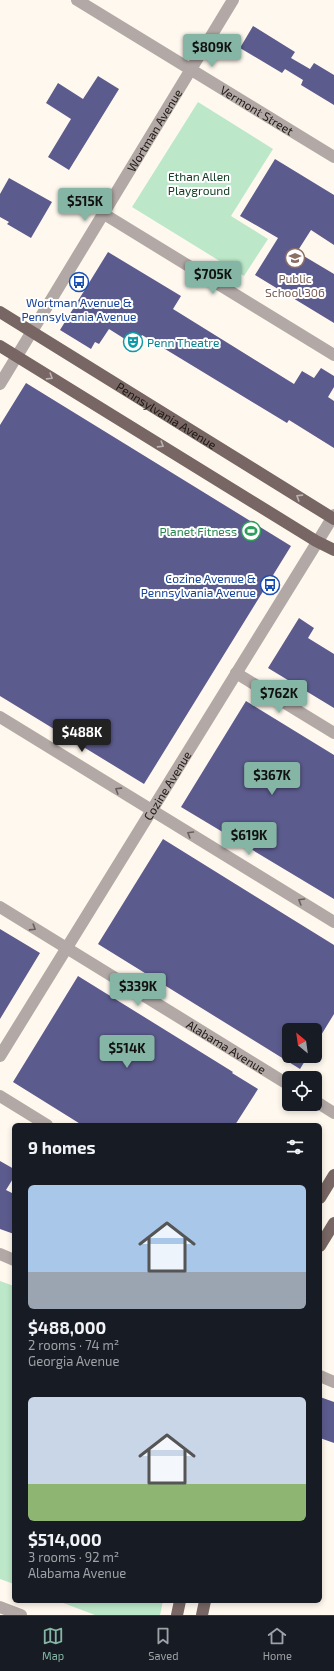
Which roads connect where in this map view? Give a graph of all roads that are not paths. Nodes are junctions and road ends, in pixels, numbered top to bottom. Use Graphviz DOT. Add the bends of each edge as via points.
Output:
graph roads {
  1 [pos="77,0"];
  2 [pos="233,0"];
  3 [pos="191,70"];
  4 [pos="334,157"];
  5 [pos="104,214"];
  6 [pos="0,312"];
  7 [pos="32,331"];
  8 [pos="0,346"];
  9 [pos="334,355"];
  10 [pos="17,356"];
  11 [pos="0,384"];
  12 [pos="333,517"];
  13 [pos="316,541"];
  14 [pos="334,550"];
  15 [pos="236,673"];
  16 [pos="0,717"];
  17 [pos="334,734"];
  18 [pos="151,810"];
  19 [pos="0,907"];
  20 [pos="334,922"];
  21 [pos="66,949"];
  22 [pos="0,1056"];
  23 [pos="282,1081"];
  24 [pos="0,1096"];
  25 [pos="322,1105"];
  26 [pos="334,1113"];
  27 [pos="44,1123"];
  28 [pos="334,1176"];
  29 [pos="322,1195"];
  30 [pos="334,1224"];
  31 [pos="322,1243"];
  32 [pos="0,1254"];
  33 [pos="12,1259"];
  34 [pos="322,1377"];
  35 [pos="334,1382"];
  36 [pos="180,1603"];
  37 [pos="205,1603"];
  38 [pos="0,1607"];
  39 [pos="21,1615"];
  40 [pos="177,1615"];
  41 [pos="202,1615"];
  1 -- 3 [label="street, Vermont Street"];
  2 -- 3 [label="street, Wortman Avenue"];
  3 -- 4 [label="street, Vermont Street"];
  3 -- 5 [label="street, Wortman Avenue"];
  5 -- 7 [label="street, Wortman Avenue"];
  5 -- 9 [label="street"];
  6 -- 7 [label="main road, Pennsylvania Avenue"];
  7 -- 10 [label="street, Wortman Avenue"];
  12 -- 7 [label="main road, Pennsylvania Avenue, one-way"];
  8 -- 10 [label="main road"];
  10 -- 11 [label="street, Wortman Avenue"];
  10 -- 13 [label="main road, one-way"];
  12 -- 13 [label="street, Cozine Avenue"];
  13 -- 14 [label="main road"];
  13 -- 15 [label="street, Cozine Avenue"];
  15 -- 17 [label="street"];
  15 -- 18 [label="street, Cozine Avenue"];
  18 -- 16 [label="street, one-way"];
  20 -- 18 [label="street, one-way"];
  18 -- 21 [label="street, Cozine Avenue"];
  19 -- 21 [label="street, Alabama Avenue, one-way"];
  21 -- 22 [label="street, Cozine Avenue"];
  21 -- 23 [label="street, Alabama Avenue"];
  24 -- 27 [label="street"];
  25 -- 26 [label="street"];
  28 -- 29 [label="main road"];
  30 -- 31 [label="main road"];
  32 -- 33 [label="street"];
  34 -- 35 [label="street"];
  36 -- 40 [label="main road"];
  37 -- 41 [label="main road"];
  38 -- 39 [label="street"];
}
